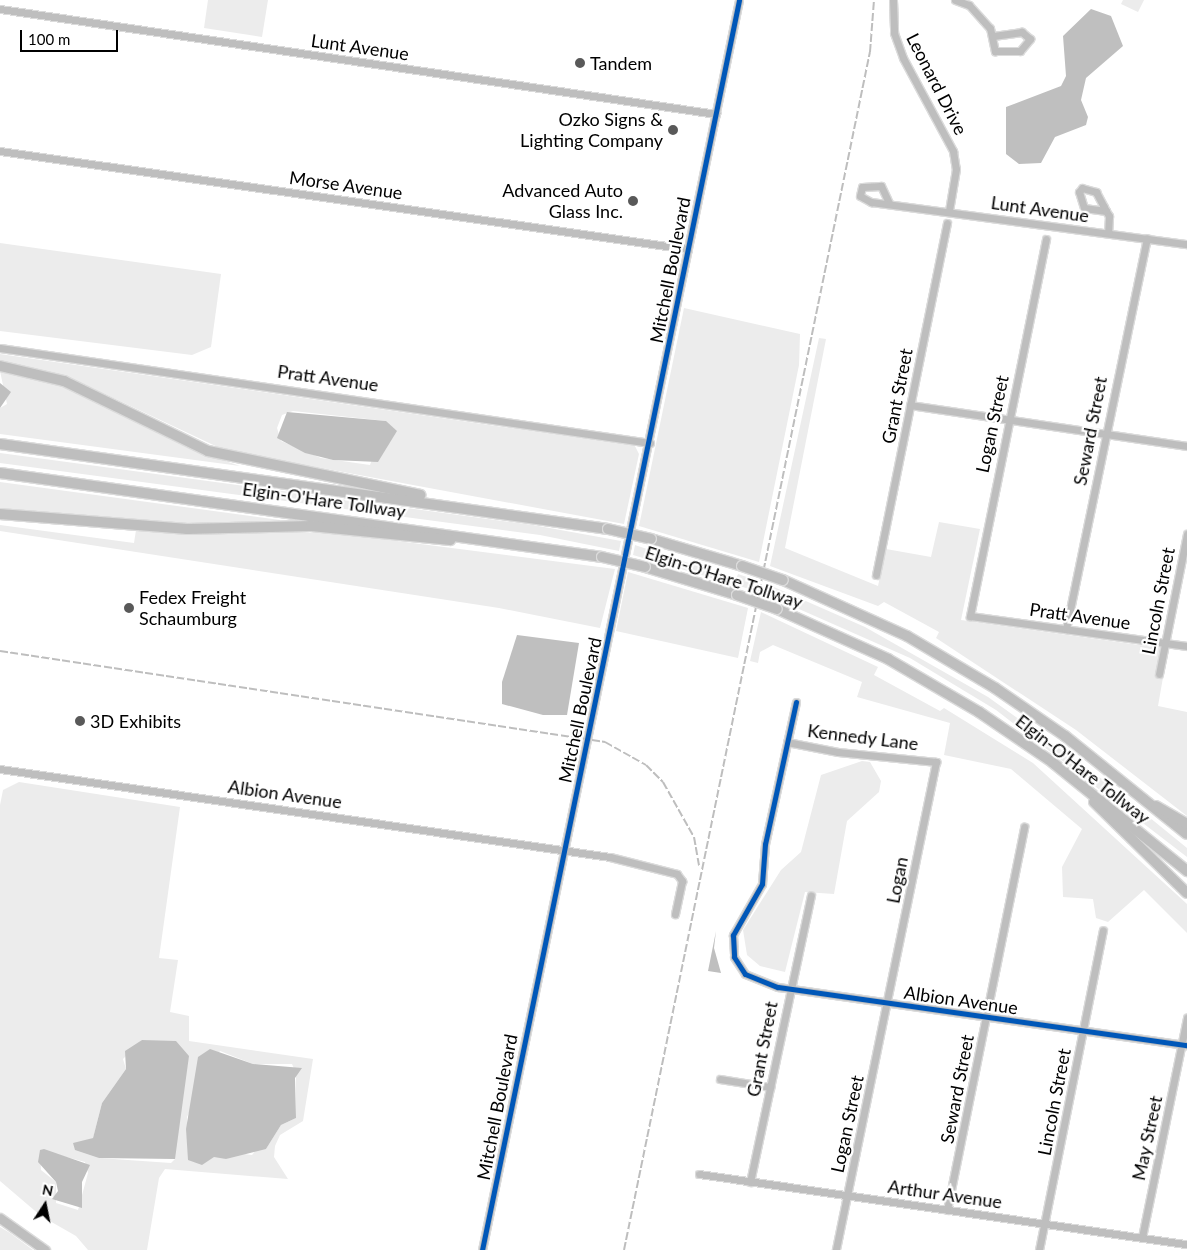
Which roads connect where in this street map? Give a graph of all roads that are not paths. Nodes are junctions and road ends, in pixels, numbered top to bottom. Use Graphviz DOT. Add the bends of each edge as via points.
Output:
graph roads {
  1 [pos="739,0"];
  2 [pos="893,0"];
  3 [pos="956,0"];
  4 [pos="0,10"];
  5 [pos="993,36"];
  6 [pos="716,114"];
  7 [pos="0,151"];
  8 [pos="889,203"];
  9 [pos="949,211"];
  10 [pos="1106,211"];
  11 [pos="947,223"];
  12 [pos="1108,233"];
  13 [pos="1147,238"];
  14 [pos="1046,239"];
  15 [pos="1187,244"];
  16 [pos="688,249"];
  17 [pos="0,348"];
  18 [pos="0,366"];
  19 [pos="910,406"];
  20 [pos="1008,418"];
  21 [pos="1105,434"];
  22 [pos="650,443"];
  23 [pos="0,444"];
  24 [pos="1187,446"];
  25 [pos="0,473"];
  26 [pos="481,509"];
  27 [pos="0,514"];
  28 [pos="1187,534"];
  29 [pos="504,541"];
  30 [pos="876,575"];
  31 [pos="970,616"];
  32 [pos="1066,629"];
  33 [pos="1165,644"];
  34 [pos="1187,646"];
  35 [pos="1159,674"];
  36 [pos="796,702"];
  37 [pos="787,742"];
  38 [pos="936,762"];
  39 [pos="0,769"];
  40 [pos="1073,779"];
  41 [pos="1149,803"];
  42 [pos="1187,824"];
  43 [pos="1024,827"];
  44 [pos="1187,834"];
  45 [pos="565,849"];
  46 [pos="1187,871"];
  47 [pos="1187,893"];
  48 [pos="811,895"];
  49 [pos="675,914"];
  50 [pos="1103,930"];
  51 [pos="791,989"];
  52 [pos="888,1004"];
  53 [pos="986,1017"];
  54 [pos="1187,1018"];
  55 [pos="1083,1031"];
  56 [pos="1184,1045"];
  57 [pos="720,1079"];
  58 [pos="770,1088"];
  59 [pos="699,1174"];
  60 [pos="750,1182"];
  61 [pos="848,1196"];
  62 [pos="947,1210"];
  63 [pos="0,1218"];
  64 [pos="1045,1224"];
  65 [pos="1142,1237"];
  66 [pos="1187,1244"];
  67 [pos="45,1250"];
  68 [pos="482,1250"];
  69 [pos="836,1250"];
  70 [pos="1039,1250"];
  1 -- 6 [label="street, Mitchell Boulevard"];
  2 -- 9 [label="street, Leonard Drive" via="894,33 903,58 953,151 956,169"];
  3 -- 5 [label="street" via="971,7"];
  4 -- 6 [label="street, Lunt Avenue"];
  5 -- 5 [label="street" via="1022,32 1030,39 1020,51 1003,54 995,51"];
  6 -- 16 [label="street, Mitchell Boulevard"];
  7 -- 16 [label="street, Morse Avenue"];
  8 -- 9 [label="street, Lunt Avenue"];
  9 -- 12 [label="street, Lunt Avenue"];
  10 -- 12 [label="street"];
  11 -- 19 [label="street, Grant Street"];
  12 -- 13 [label="street, Lunt Avenue"];
  13 -- 15 [label="street, Lunt Avenue"];
  13 -- 21 [label="street, Seward Street"];
  14 -- 20 [label="street, Logan Street"];
  16 -- 22 [label="street, Mitchell Boulevard"];
  17 -- 22 [label="street, Pratt Avenue"];
  18 -- 26 [label="highway" via="64,381 208,451"];
  19 -- 20 [label="street"];
  19 -- 30 [label="street, Grant Street"];
  20 -- 21 [label="street"];
  20 -- 31 [label="street, Logan Street"];
  21 -- 24 [label="street"];
  21 -- 32 [label="street, Seward Street"];
  22 -- 45 [label="street, Mitchell Boulevard"];
  23 -- 26 [label="highway, Elgin-O'Hare Tollway"];
  25 -- 29 [label="highway, Elgin-O'Hare Tollway"];
  26 -- 41 [label="highway, Elgin-O'Hare Tollway, bridge" via="651,539 783,580 872,619 968,670 1049,724"];
  27 -- 29 [label="highway" via="187,529 311,526"];
  28 -- 33 [label="street, Lincoln Street"];
  29 -- 40 [label="highway, Elgin-O'Hare Tollway, bridge" via="645,567 777,609 933,684"];
  31 -- 32 [label="street, Pratt Avenue"];
  32 -- 33 [label="street, Pratt Avenue"];
  33 -- 34 [label="street, Pratt Avenue"];
  33 -- 35 [label="street, Lincoln Street"];
  36 -- 37 [label="street"];
  37 -- 38 [label="street, Kennedy Lane" via="838,752"];
  37 -- 51 [label="street, Albion Avenue" via="765,844 762,884 733,935 739,966 757,982"];
  38 -- 52 [label="street, Logan"];
  39 -- 45 [label="street, Albion Avenue"];
  40 -- 46 [label="highway, Elgin-O'Hare Tollway"];
  40 -- 47 [label="highway"];
  41 -- 42 [label="highway"];
  41 -- 44 [label="highway, Elgin-O'Hare Tollway"];
  43 -- 53 [label="street, Seward Street"];
  45 -- 49 [label="street" via="677,874 682,881"];
  45 -- 68 [label="street, Mitchell Boulevard"];
  48 -- 51 [label="street, Grant Street"];
  50 -- 55 [label="street, Lincoln Street"];
  51 -- 52 [label="street, Albion Avenue"];
  51 -- 58 [label="street, Grant Street"];
  52 -- 53 [label="street, Albion Avenue"];
  52 -- 61 [label="street, Logan Street"];
  53 -- 55 [label="street, Albion Avenue"];
  53 -- 62 [label="street, Seward Street"];
  54 -- 56 [label="street, May Street"];
  55 -- 56 [label="street, Albion Avenue"];
  55 -- 64 [label="street, Lincoln Street"];
  56 -- 65 [label="street, May Street"];
  57 -- 58 [label="street"];
  58 -- 60 [label="street, Grant Street"];
  59 -- 60 [label="street, Arthur Avenue"];
  60 -- 61 [label="street, Arthur Avenue"];
  61 -- 62 [label="street, Arthur Avenue"];
  61 -- 69 [label="street, Logan Street"];
  62 -- 64 [label="street, Arthur Avenue"];
  63 -- 67 [label="main road"];
  64 -- 65 [label="street, Arthur Avenue"];
  64 -- 70 [label="street, Lincoln Street"];
  65 -- 66 [label="street, Arthur Avenue"];
}
